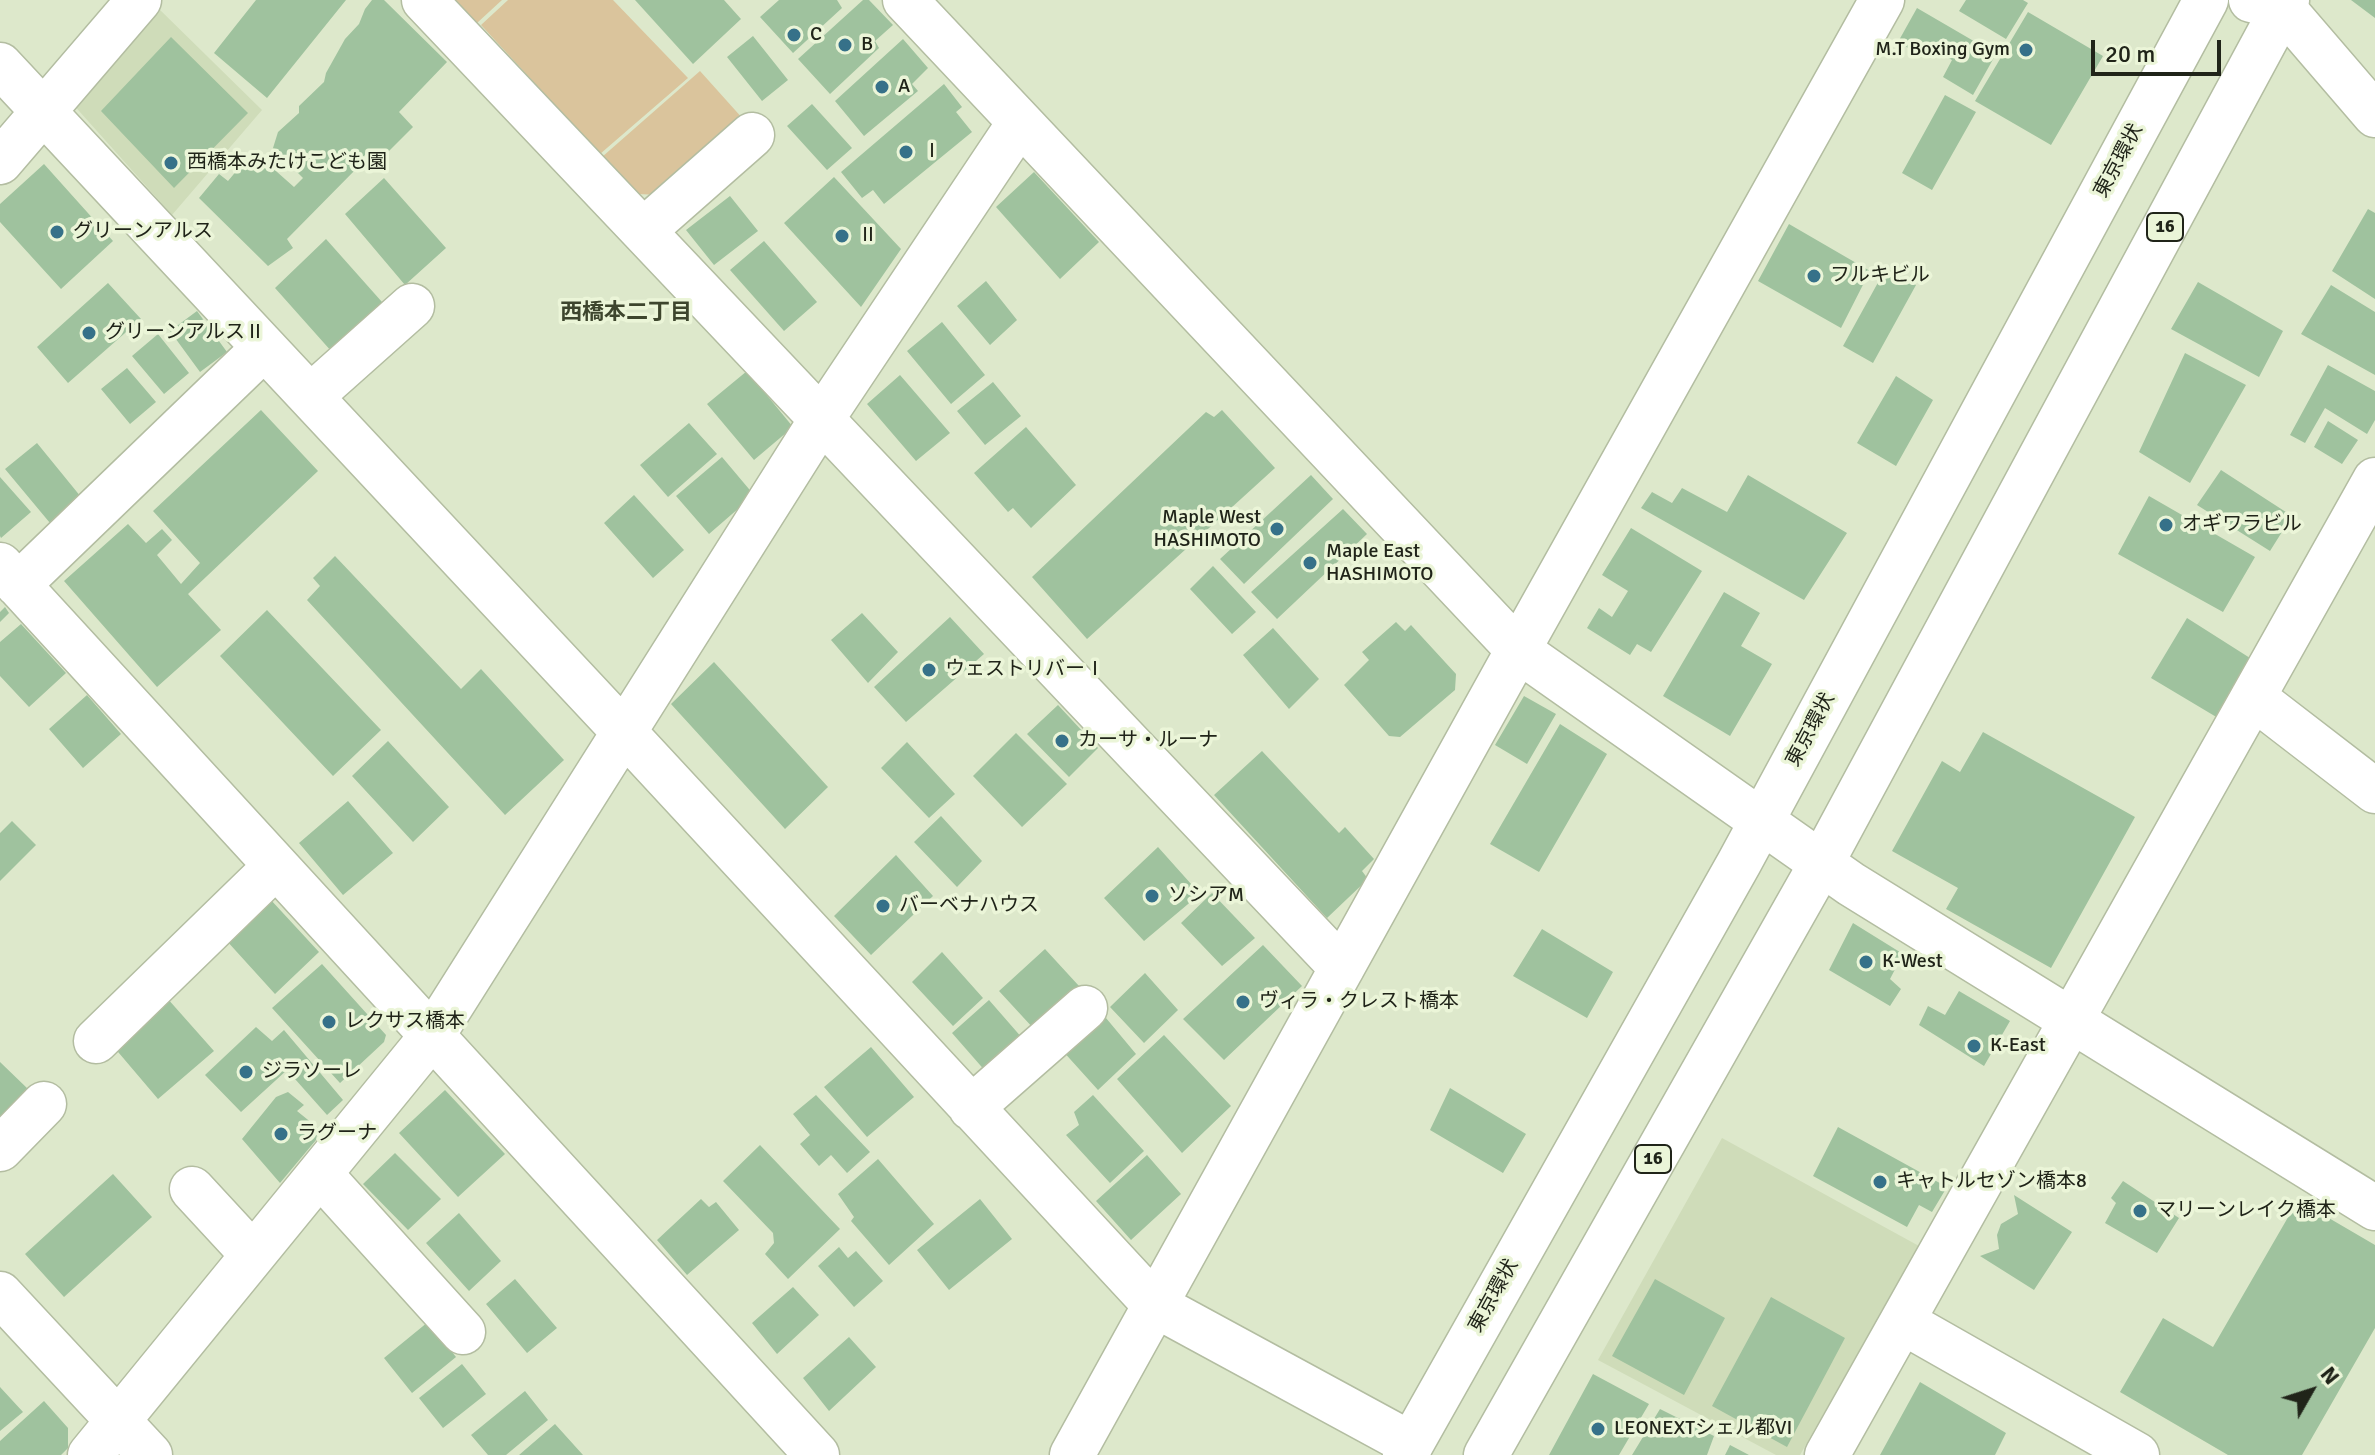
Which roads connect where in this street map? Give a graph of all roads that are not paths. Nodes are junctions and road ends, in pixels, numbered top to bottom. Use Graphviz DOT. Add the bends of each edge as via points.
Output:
graph roads {
  1 [pos="139,0"];
  2 [pos="424,0"];
  3 [pos="905,0"];
  4 [pos="1882,0"];
  5 [pos="2206,0"];
  6 [pos="2275,2"];
  7 [pos="0,65"];
  8 [pos="43,111"];
  9 [pos="2375,115"];
  10 [pos="1020,122"];
  11 [pos="752,135"];
  12 [pos="0,162"];
  13 [pos="643,231"];
  14 [pos="412,306"];
  15 [pos="264,348"];
  16 [pos="311,396"];
  17 [pos="821,420"];
  18 [pos="2375,480"];
  19 [pos="9,575"];
  20 [pos="1518,650"];
  21 [pos="2253,697"];
  22 [pos="624,732"];
  23 [pos="2375,791"];
  24 [pos="1761,822"];
  25 [pos="1821,864"];
  26 [pos="276,866"];
  27 [pos="1342,968"];
  28 [pos="1085,1008"];
  29 [pos="2071,1020"];
  30 [pos="432,1036"];
  31 [pos="96,1041"];
  32 [pos="44,1104"];
  33 [pos="971,1108"];
  34 [pos="0,1149"];
  35 [pos="320,1174"];
  36 [pos="192,1189"];
  37 [pos="2375,1208"];
  38 [pos="253,1255"];
  39 [pos="0,1294"];
  40 [pos="1155,1305"];
  41 [pos="1903,1322"];
  42 [pos="463,1332"];
  43 [pos="118,1421"];
  44 [pos="1408,1450"];
  45 [pos="90,1455"];
  46 [pos="150,1455"];
  47 [pos="817,1455"];
  48 [pos="1072,1455"];
  49 [pos="1486,1455"];
  50 [pos="1827,1455"];
  51 [pos="2137,1455"];
  1 -- 8 [label="main road"];
  2 -- 13 [label="main road"];
  3 -- 10 [label="main road"];
  4 -- 20 [label="main road"];
  5 -- 24 [label="main road, 東京環状"];
  6 -- 9 [label="main road"];
  6 -- 25 [label="main road, 16"];
  7 -- 8 [label="main road"];
  8 -- 12 [label="main road"];
  8 -- 15 [label="main road"];
  10 -- 17 [label="main road"];
  10 -- 20 [label="main road"];
  11 -- 13 [label="main road"];
  13 -- 17 [label="main road"];
  14 -- 16 [label="main road"];
  15 -- 16 [label="main road"];
  15 -- 19 [label="main road"];
  16 -- 22 [label="main road"];
  17 -- 22 [label="main road"];
  17 -- 27 [label="main road"];
  18 -- 21 [label="main road"];
  19 -- 26 [label="main road"];
  20 -- 24 [label="main road"];
  20 -- 27 [label="main road"];
  21 -- 23 [label="main road"];
  21 -- 29 [label="main road"];
  22 -- 30 [label="main road"];
  22 -- 33 [label="main road"];
  24 -- 25 [label="main road"];
  24 -- 44 [label="main road, 東京環状"];
  25 -- 29 [label="main road"];
  25 -- 49 [label="main road, 16"];
  26 -- 30 [label="main road"];
  26 -- 31 [label="main road"];
  27 -- 40 [label="main road"];
  28 -- 33 [label="main road"];
  29 -- 37 [label="main road"];
  29 -- 41 [label="main road"];
  30 -- 35 [label="main road"];
  30 -- 47 [label="main road"];
  32 -- 34 [label="main road"];
  33 -- 40 [label="main road"];
  35 -- 38 [label="main road"];
  35 -- 42 [label="main road"];
  36 -- 38 [label="main road"];
  38 -- 43 [label="main road"];
  39 -- 43 [label="main road"];
  40 -- 44 [label="main road"];
  40 -- 48 [label="main road"];
  41 -- 50 [label="main road"];
  41 -- 51 [label="main road"];
  43 -- 45 [label="main road"];
  43 -- 46 [label="main road"];
}
